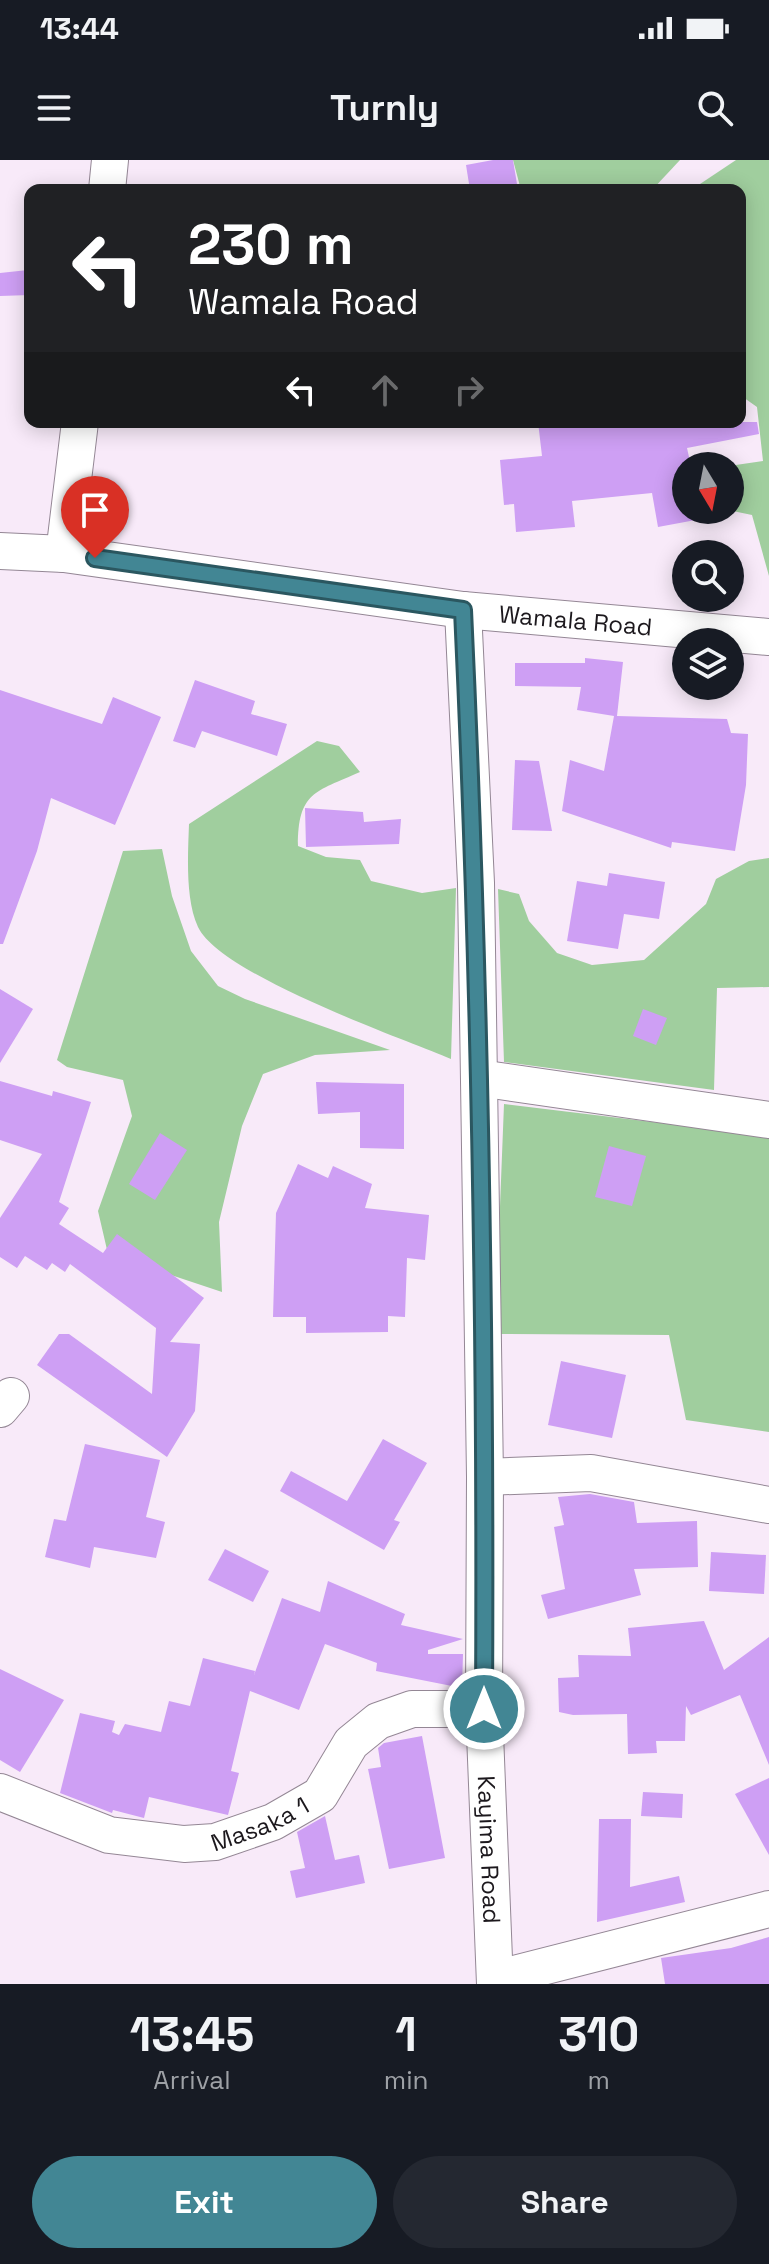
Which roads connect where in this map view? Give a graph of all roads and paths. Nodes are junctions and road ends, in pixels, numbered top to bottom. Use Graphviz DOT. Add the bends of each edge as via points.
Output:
graph roads {
  1 [pos="110,160"];
  2 [pos="108,184"];
  3 [pos="79,428"];
  4 [pos="0,551"];
  5 [pos="64,554"];
  6 [pos="463,610"];
  7 [pos="769,637"];
  8 [pos="479,1078"];
  9 [pos="769,1120"];
  10 [pos="485,1477"];
  11 [pos="769,1505"];
  12 [pos="484,1709"];
  13 [pos="0,1792"];
  14 [pos="769,1909"];
  15 [pos="495,1982"];
  1 -- 2 [label="street"];
  3 -- 5 [label="street"];
  4 -- 5 [label="street, Wamala Road"];
  5 -- 6 [label="street, Wamala Road"];
  6 -- 7 [label="street, Wamala Road"];
  6 -- 8 [label="street, Kayima Road"];
  8 -- 9 [label="street"];
  8 -- 10 [label="street, Kayima Road"];
  10 -- 11 [label="street" via="591,1473"];
  10 -- 12 [label="street, Kayima Road"];
  12 -- 13 [label="street, Masaka 1" via="412,1709 378,1721 351,1743 320,1795 273,1822 215,1842 184,1844 109,1835"];
  12 -- 15 [label="street, Kayima Road"];
  14 -- 15 [label="street"];
}
